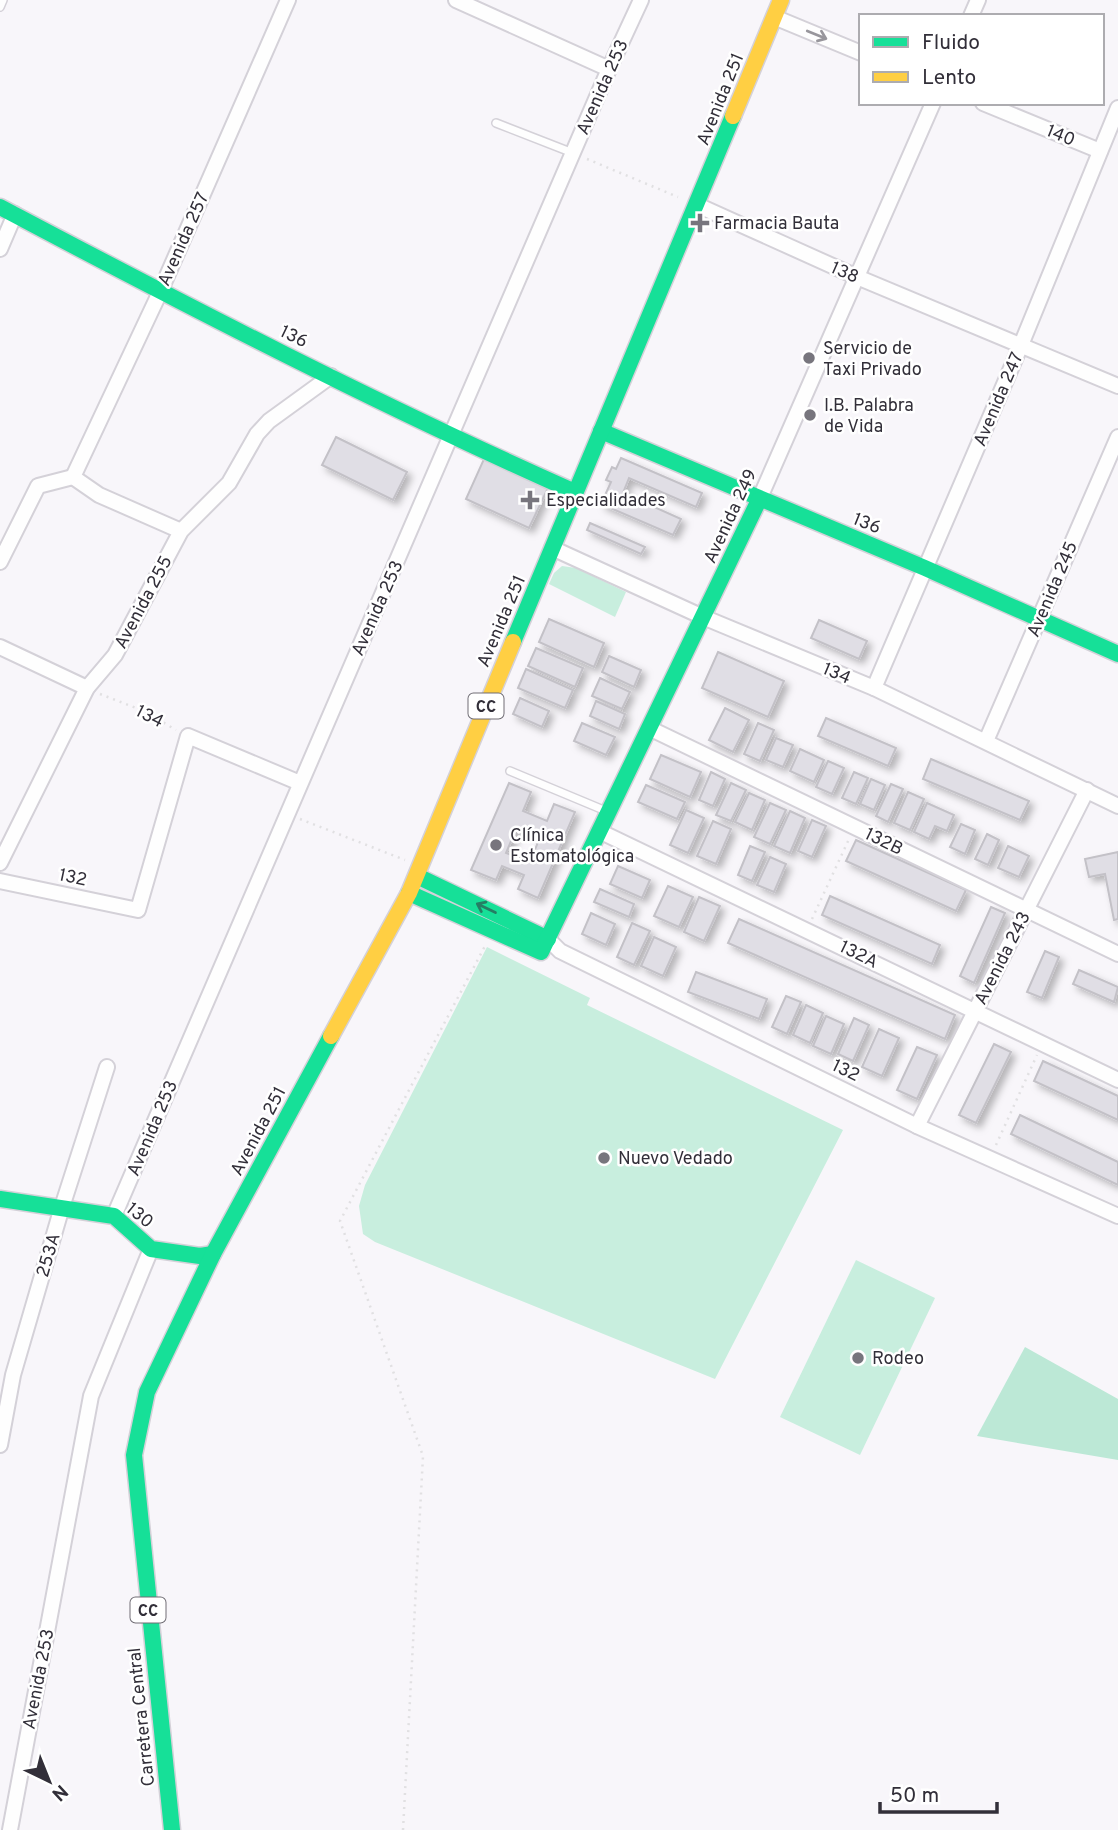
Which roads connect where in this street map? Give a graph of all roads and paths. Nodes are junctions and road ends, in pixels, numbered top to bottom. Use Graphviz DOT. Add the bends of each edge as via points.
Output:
graph roads {
  1 [pos="3,0"];
  2 [pos="288,0"];
  3 [pos="456,0"];
  4 [pos="641,0"];
  5 [pos="781,0"];
  6 [pos="472,3"];
  7 [pos="0,7"];
  8 [pos="774,17"];
  9 [pos="859,52"];
  10 [pos="609,69"];
  11 [pos="932,105"];
  12 [pos="988,105"];
  13 [pos="1118,107"];
  14 [pos="496,122"];
  15 [pos="1100,151"];
  16 [pos="573,153"];
  17 [pos="697,205"];
  18 [pos="7,211"];
  19 [pos="0,249"];
  20 [pos="857,277"];
  21 [pos="160,292"];
  22 [pos="1021,345"];
  23 [pos="331,376"];
  24 [pos="1118,386"];
  25 [pos="601,431"];
  26 [pos="451,437"];
  27 [pos="1118,437"];
  28 [pos="73,477"];
  29 [pos="575,492"];
  30 [pos="760,500"];
  31 [pos="181,531"];
  32 [pos="552,548"];
  33 [pos="0,562"];
  34 [pos="925,568"];
  35 [pos="703,617"];
  36 [pos="1040,618"];
  37 [pos="0,647"];
  38 [pos="1118,654"];
  39 [pos="87,688"];
  40 [pos="874,688"];
  41 [pos="649,728"];
  42 [pos="188,736"];
  43 [pos="986,741"];
  44 [pos="510,771"];
  45 [pos="300,783"];
  46 [pos="1087,790"];
  47 [pos="1118,806"];
  48 [pos="608,812"];
  49 [pos="287,814"];
  50 [pos="855,827"];
  51 [pos="599,831"];
  52 [pos="0,863"];
  53 [pos="419,871"];
  54 [pos="0,881"];
  55 [pos="410,893"];
  56 [pos="1027,909"];
  57 [pos="807,929"];
  58 [pos="494,931"];
  59 [pos="544,946"];
  60 [pos="1118,954"];
  61 [pos="976,1010"];
  62 [pos="1042,1042"];
  63 [pos="107,1067"];
  64 [pos="1118,1080"];
  65 [pos="918,1126"];
  66 [pos="989,1160"];
  67 [pos="0,1199"];
  68 [pos="62,1207"];
  69 [pos="114,1216"];
  70 [pos="1118,1216"];
  71 [pos="151,1249"];
  72 [pos="214,1254"];
  73 [pos="147,1392"];
  74 [pos="0,1445"];
  75 [pos="7,1828"];
  76 [pos="172,1830"];
  77 [pos="403,1830"];
  1 -- 7 [label="lane"];
  2 -- 21 [label="street, Avenida 257"];
  3 -- 6 [label="street"];
  4 -- 10 [label="street, Avenida 253"];
  5 -- 8 [label="street, Avenida 251 / CC"];
  6 -- 10 [label="street"];
  8 -- 9 [label="street, one-way"];
  8 -- 17 [label="street, Avenida 251 / CC"];
  10 -- 16 [label="street, Avenida 253"];
  11 -- 20 [label="street, Avenida 249"];
  12 -- 15 [label="street, 140"];
  13 -- 15 [label="street, Avenida 247"];
  14 -- 16 [label="lane"];
  15 -- 22 [label="street, Avenida 247"];
  16 -- 17 [label="path"];
  16 -- 26 [label="street, Avenida 253"];
  17 -- 20 [label="street, 138"];
  17 -- 25 [label="street, Avenida 251 / CC"];
  18 -- 19 [label="street"];
  18 -- 21 [label="street, 136"];
  20 -- 22 [label="street, 138"];
  20 -- 30 [label="street, Avenida 249"];
  21 -- 23 [label="street, 136"];
  21 -- 28 [label="street, Avenida 257"];
  22 -- 24 [label="street, 138"];
  22 -- 34 [label="street, Avenida 247"];
  23 -- 26 [label="street, 136"];
  23 -- 31 [label="street, Avenida 255" via="268,421 229,483"];
  25 -- 29 [label="street, Avenida 251 / CC"];
  25 -- 30 [label="street, 136"];
  26 -- 29 [label="street, 136"];
  26 -- 45 [label="street, Avenida 253"];
  27 -- 36 [label="street, Avenida 245"];
  28 -- 31 [label="street" via="99,495"];
  28 -- 33 [label="street" via="38,485"];
  29 -- 32 [label="street, Avenida 251 / CC"];
  30 -- 34 [label="street, 136"];
  30 -- 35 [label="street, Avenida 249"];
  31 -- 39 [label="street, Avenida 255" via="115,655"];
  32 -- 35 [label="street, 134"];
  32 -- 53 [label="street, Avenida 251 / CC"];
  34 -- 36 [label="street, 136"];
  34 -- 40 [label="street, Avenida 247"];
  35 -- 40 [label="street, 134"];
  35 -- 41 [label="street, Avenida 249"];
  36 -- 38 [label="street, 136"];
  36 -- 43 [label="street, Avenida 245"];
  37 -- 39 [label="street"];
  39 -- 42 [label="path, 134" via="144,711"];
  39 -- 52 [label="street, Avenida 255"];
  40 -- 43 [label="street, 134"];
  41 -- 48 [label="street, Avenida 249"];
  41 -- 50 [label="street, 132B"];
  42 -- 45 [label="street"];
  42 -- 54 [label="street, 132" via="138,910"];
  43 -- 46 [label="street, 134"];
  44 -- 48 [label="lane"];
  45 -- 49 [label="street, Avenida 253"];
  46 -- 47 [label="street, 134"];
  46 -- 56 [label="street, Avenida 243"];
  48 -- 51 [label="street, Avenida 249"];
  49 -- 53 [label="path"];
  49 -- 69 [label="street, Avenida 253"];
  50 -- 56 [label="street, 132B"];
  50 -- 57 [label="path"];
  51 -- 57 [label="street, 132A"];
  51 -- 59 [label="street, Avenida 249"];
  53 -- 55 [label="street, Avenida 251 / CC"];
  59 -- 53 [label="street, 132, one-way"];
  55 -- 58 [label="street, 132"];
  55 -- 72 [label="street, Avenida 251 / CC"];
  56 -- 60 [label="street, 132B"];
  56 -- 61 [label="street, Avenida 243"];
  57 -- 61 [label="street, 132A"];
  58 -- 59 [label="street, 132"];
  58 -- 77 [label="path" via="340,1221 423,1456"];
  59 -- 65 [label="street, 132"];
  61 -- 62 [label="street, 132A"];
  61 -- 65 [label="street, Avenida 243"];
  62 -- 64 [label="street, 132A"];
  62 -- 66 [label="path"];
  63 -- 68 [label="street, 253A"];
  65 -- 66 [label="street, 132"];
  66 -- 70 [label="street, 132"];
  67 -- 68 [label="street, 130"];
  68 -- 69 [label="street, 130"];
  68 -- 74 [label="street, 253A" via="13,1375"];
  69 -- 71 [label="street, 130"];
  71 -- 72 [label="street, 130"];
  71 -- 75 [label="street, Avenida 253" via="90,1396"];
  72 -- 73 [label="street, Avenida 251 / CC"];
  73 -- 76 [label="street, Carretera Central / CC" via="134,1455"];
}
